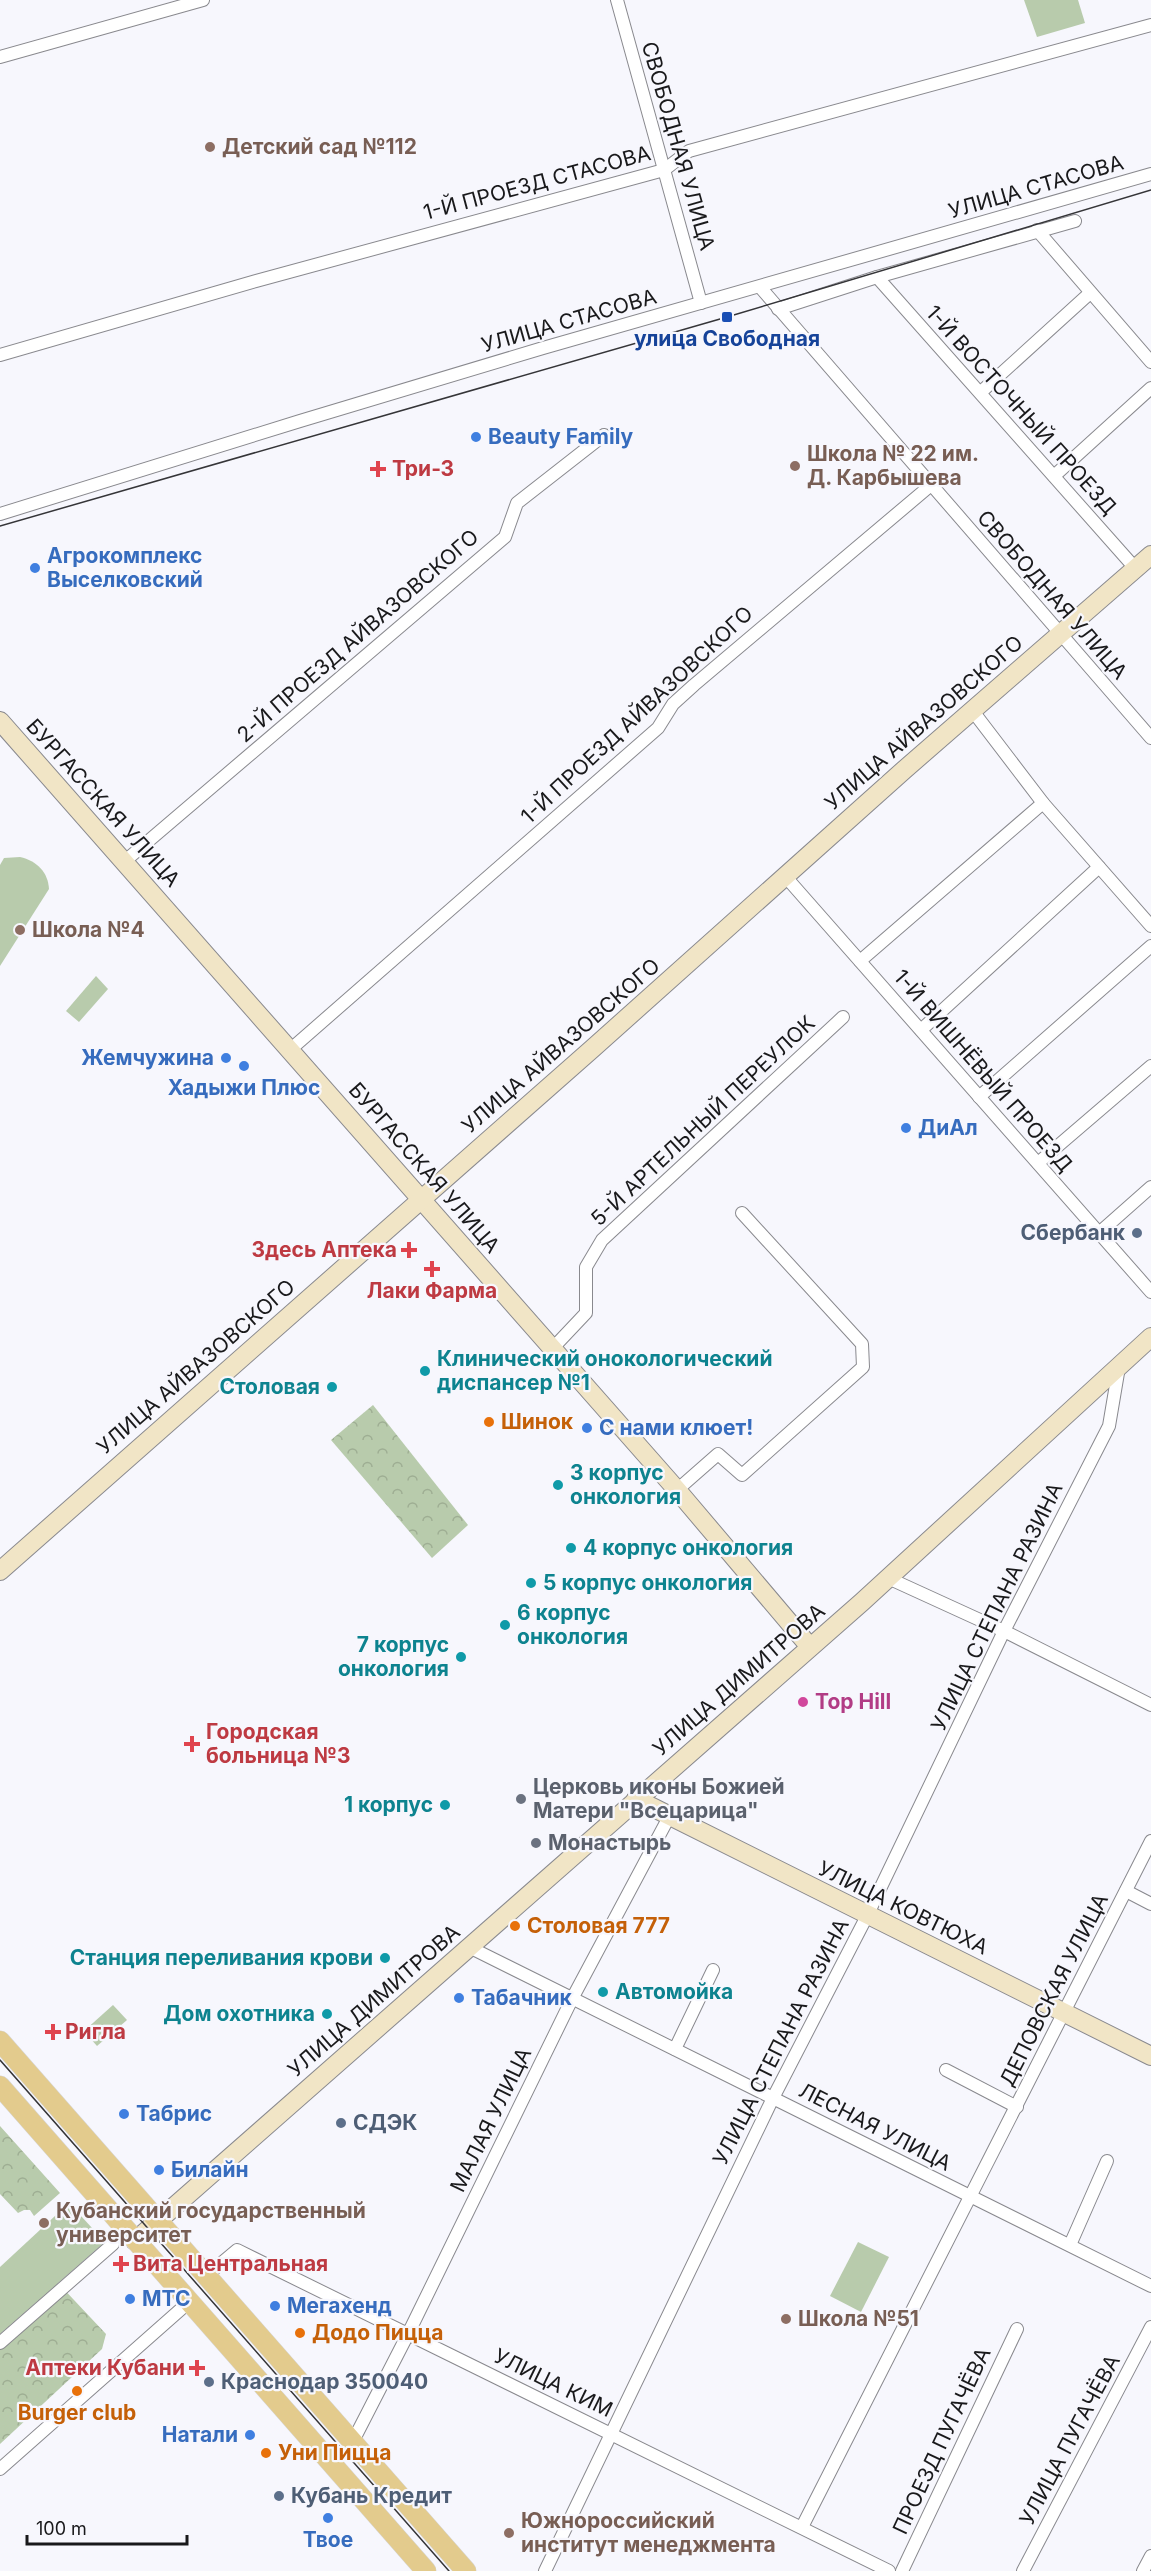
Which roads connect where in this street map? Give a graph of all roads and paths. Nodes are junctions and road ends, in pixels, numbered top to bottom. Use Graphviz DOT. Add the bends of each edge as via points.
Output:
graph roads {
  1 [pos="203,0"];
  2 [pos="617,0"];
  3 [pos="1151,25"];
  4 [pos="0,57"];
  5 [pos="664,170"];
  6 [pos="1151,174"];
  7 [pos="1075,220"];
  8 [pos="1036,230"];
  9 [pos="877,277"];
  10 [pos="760,287"];
  11 [pos="1090,292"];
  12 [pos="701,303"];
  13 [pos="778,309"];
  14 [pos="0,355"];
  15 [pos="1151,362"];
  16 [pos="1151,388"];
  17 [pos="981,392"];
  18 [pos="604,435"];
  19 [pos="1054,476"];
  20 [pos="931,485"];
  21 [pos="0,514"];
  22 [pos="1151,555"];
  23 [pos="1135,568"];
  24 [pos="1059,634"];
  25 [pos="972,710"];
  26 [pos="0,721"];
  27 [pos="1151,738"];
  28 [pos="1043,803"];
  29 [pos="125,861"];
  30 [pos="1099,867"];
  31 [pos="785,876"];
  32 [pos="1151,926"];
  33 [pos="1151,946"];
  34 [pos="860,961"];
  35 [pos="843,1017"];
  36 [pos="921,1030"];
  37 [pos="291,1049"];
  38 [pos="1151,1066"];
  39 [pos="979,1097"];
  40 [pos="1038,1163"];
  41 [pos="1151,1187"];
  42 [pos="421,1200"];
  43 [pos="742,1213"];
  44 [pos="1099,1233"];
  45 [pos="1151,1292"];
  46 [pos="1148,1345"];
  47 [pos="552,1349"];
  48 [pos="1119,1366"];
  49 [pos="677,1491"];
  50 [pos="0,1571"];
  51 [pos="888,1578"];
  52 [pos="1004,1631"];
  53 [pos="810,1647"];
  54 [pos="1151,1705"];
  55 [pos="636,1799"];
  56 [pos="669,1817"];
  57 [pos="1151,1841"];
  58 [pos="1126,1891"];
  59 [pos="1151,1904"];
  60 [pos="867,1916"];
  61 [pos="469,1947"];
  62 [pos="713,1970"];
  63 [pos="573,1997"];
  64 [pos="1064,2012"];
  65 [pos="0,2041"];
  66 [pos="675,2049"];
  67 [pos="1151,2056"];
  68 [pos="946,2070"];
  69 [pos="0,2086"];
  70 [pos="773,2098"];
  71 [pos="1017,2107"];
  72 [pos="1107,2161"];
  73 [pos="969,2196"];
  74 [pos="157,2221"];
  75 [pos="135,2241"];
  76 [pos="113,2244"];
  77 [pos="1070,2245"];
  78 [pos="206,2276"];
  79 [pos="1151,2286"];
  80 [pos="189,2302"];
  81 [pos="1151,2328"];
  82 [pos="1017,2329"];
  83 [pos="408,2334"];
  84 [pos="0,2343"];
  85 [pos="610,2433"];
  86 [pos="352,2443"];
  87 [pos="0,2469"];
  88 [pos="802,2528"];
  89 [pos="1151,2556"];
  90 [pos="426,2571"];
  91 [pos="466,2571"];
  92 [pos="545,2571"];
  93 [pos="889,2571"];
  94 [pos="902,2571"];
  95 [pos="1023,2571"];
  96 [pos="1143,2571"];
  1 -- 4 [label="street"];
  2 -- 5 [label="street, СВОБОДНАЯ УЛИЦА"];
  3 -- 5 [label="street, 1-Й ПРОЕЗД СТАСОВА" via="690,151"];
  5 -- 12 [label="street, СВОБОДНАЯ УЛИЦА"];
  5 -- 14 [label="street, 1-Й ПРОЕЗД СТАСОВА" via="256,280"];
  6 -- 10 [label="street, УЛИЦА СТАСОВА"];
  7 -- 8 [label="street, УЛИЦА СТАСОВА"];
  8 -- 9 [label="street, УЛИЦА СТАСОВА"];
  8 -- 11 [label="street"];
  9 -- 13 [label="street, УЛИЦА СТАСОВА"];
  9 -- 17 [label="street, 1-Й ВОСТОЧНЫЙ ПРОЕЗД"];
  10 -- 12 [label="street, УЛИЦА СТАСОВА"];
  10 -- 13 [label="street, СВОБОДНАЯ УЛИЦА"];
  11 -- 15 [label="street"];
  11 -- 17 [label="street"];
  12 -- 21 [label="street, УЛИЦА СТАСОВА"];
  13 -- 20 [label="street, СВОБОДНАЯ УЛИЦА"];
  16 -- 19 [label="street"];
  17 -- 19 [label="street, 1-Й ВОСТОЧНЫЙ ПРОЕЗД"];
  18 -- 29 [label="street, 2-Й ПРОЕЗД АЙВАЗОВСКОГО" via="517,503 505,537"];
  19 -- 23 [label="street, 1-Й ВОСТОЧНЫЙ ПРОЕЗД"];
  20 -- 24 [label="street, СВОБОДНАЯ УЛИЦА"];
  20 -- 37 [label="street, 1-Й ПРОЕЗД АЙВАЗОВСКОГО" via="694,685 673,704 658,728"];
  22 -- 23 [label="street, УЛИЦА АЙВАЗОВСКОГО"];
  23 -- 24 [label="street, УЛИЦА АЙВАЗОВСКОГО"];
  24 -- 25 [label="street, УЛИЦА АЙВАЗОВСКОГО"];
  24 -- 27 [label="street, СВОБОДНАЯ УЛИЦА"];
  25 -- 28 [label="street"];
  25 -- 31 [label="street, УЛИЦА АЙВАЗОВСКОГО"];
  26 -- 29 [label="street, БУРГАССКАЯ УЛИЦА"];
  28 -- 30 [label="street"];
  28 -- 34 [label="street"];
  29 -- 37 [label="street, БУРГАССКАЯ УЛИЦА"];
  30 -- 32 [label="street"];
  30 -- 36 [label="street"];
  31 -- 34 [label="street, 1-Й ВИШНЁВЫЙ ПРОЕЗД"];
  31 -- 42 [label="street, УЛИЦА АЙВАЗОВСКОГО"];
  33 -- 39 [label="street"];
  34 -- 36 [label="street, 1-Й ВИШНЁВЫЙ ПРОЕЗД"];
  35 -- 47 [label="street, 5-Й АРТЕЛЬНЫЙ ПЕРЕУЛОК" via="602,1240 586,1267 586,1313"];
  36 -- 39 [label="street, 1-Й ВИШНЁВЫЙ ПРОЕЗД"];
  37 -- 42 [label="street, БУРГАССКАЯ УЛИЦА"];
  38 -- 40 [label="street"];
  39 -- 40 [label="street, 1-Й ВИШНЁВЫЙ ПРОЕЗД"];
  40 -- 44 [label="street, 1-Й ВИШНЁВЫЙ ПРОЕЗД"];
  41 -- 44 [label="street"];
  42 -- 47 [label="street, БУРГАССКАЯ УЛИЦА"];
  42 -- 50 [label="street, УЛИЦА АЙВАЗОВСКОГО"];
  43 -- 49 [label="street" via="862,1344 863,1367 742,1475 718,1454"];
  44 -- 45 [label="street, 1-Й ВИШНЁВЫЙ ПРОЕЗД"];
  46 -- 48 [label="street, УЛИЦА ДИМИТРОВА"];
  47 -- 49 [label="street, БУРГАССКАЯ УЛИЦА"];
  48 -- 51 [label="street, УЛИЦА ДИМИТРОВА"];
  48 -- 52 [label="street, УЛИЦА СТЕПАНА РАЗИНА" via="1109,1426"];
  49 -- 53 [label="street, БУРГАССКАЯ УЛИЦА"];
  51 -- 52 [label="street"];
  51 -- 53 [label="street, УЛИЦА ДИМИТРОВА"];
  52 -- 54 [label="street"];
  52 -- 60 [label="street, УЛИЦА СТЕПАНА РАЗИНА"];
  53 -- 55 [label="street, УЛИЦА ДИМИТРОВА"];
  55 -- 56 [label="street, УЛИЦА КОВТЮХА"];
  55 -- 61 [label="street, УЛИЦА ДИМИТРОВА"];
  56 -- 60 [label="street, УЛИЦА КОВТЮХА"];
  56 -- 63 [label="street, МАЛАЯ УЛИЦА"];
  57 -- 58 [label="street, ДЕПОВСКАЯ УЛИЦА"];
  58 -- 59 [label="street, ДЕПОВСКАЯ УЛИЦА"];
  58 -- 64 [label="street, ДЕПОВСКАЯ УЛИЦА"];
  60 -- 64 [label="street, УЛИЦА КОВТЮХА"];
  60 -- 70 [label="street, УЛИЦА СТЕПАНА РАЗИНА"];
  61 -- 63 [label="street, ЛЕСНАЯ УЛИЦА"];
  61 -- 74 [label="street, УЛИЦА ДИМИТРОВА"];
  62 -- 66 [label="street"];
  63 -- 66 [label="street, ЛЕСНАЯ УЛИЦА"];
  63 -- 83 [label="street, МАЛАЯ УЛИЦА"];
  64 -- 67 [label="street, УЛИЦА КОВТЮХА"];
  64 -- 71 [label="street, ДЕПОВСКАЯ УЛИЦА"];
  65 -- 74 [label="main road"];
  66 -- 70 [label="street, ЛЕСНАЯ УЛИЦА"];
  68 -- 71 [label="street, ДЕПОВСКАЯ УЛИЦА"];
  69 -- 75 [label="main road"];
  70 -- 73 [label="street, ЛЕСНАЯ УЛИЦА"];
  70 -- 85 [label="street, УЛИЦА СТЕПАНА РАЗИНА"];
  71 -- 73 [label="street, ДЕПОВСКАЯ УЛИЦА"];
  72 -- 77 [label="street"];
  73 -- 77 [label="street, ЛЕСНАЯ УЛИЦА"];
  73 -- 88 [label="street, ДЕПОВСКАЯ УЛИЦА"];
  74 -- 75 [label="street, УЛИЦА ДИМИТРОВА"];
  74 -- 78 [label="main road"];
  75 -- 80 [label="main road"];
  76 -- 84 [label="street"];
  77 -- 79 [label="street, ЛЕСНАЯ УЛИЦА"];
  78 -- 83 [label="street, УЛИЦА КИМ" via="237,2250"];
  78 -- 86 [label="main road"];
  80 -- 87 [label="street"];
  80 -- 90 [label="main road"];
  81 -- 95 [label="street, УЛИЦА ПУГАЧЁВА"];
  82 -- 94 [label="street, ПРОЕЗД ПУГАЧЁВА"];
  83 -- 85 [label="street, УЛИЦА КИМ"];
  83 -- 86 [label="street, МАЛАЯ УЛИЦА"];
  85 -- 88 [label="street, УЛИЦА КИМ"];
  85 -- 92 [label="street, УЛИЦА СТЕПАНА РАЗИНА"];
  86 -- 91 [label="main road"];
  88 -- 93 [label="street, УЛИЦА КИМ"];
  89 -- 96 [label="street"];
}
